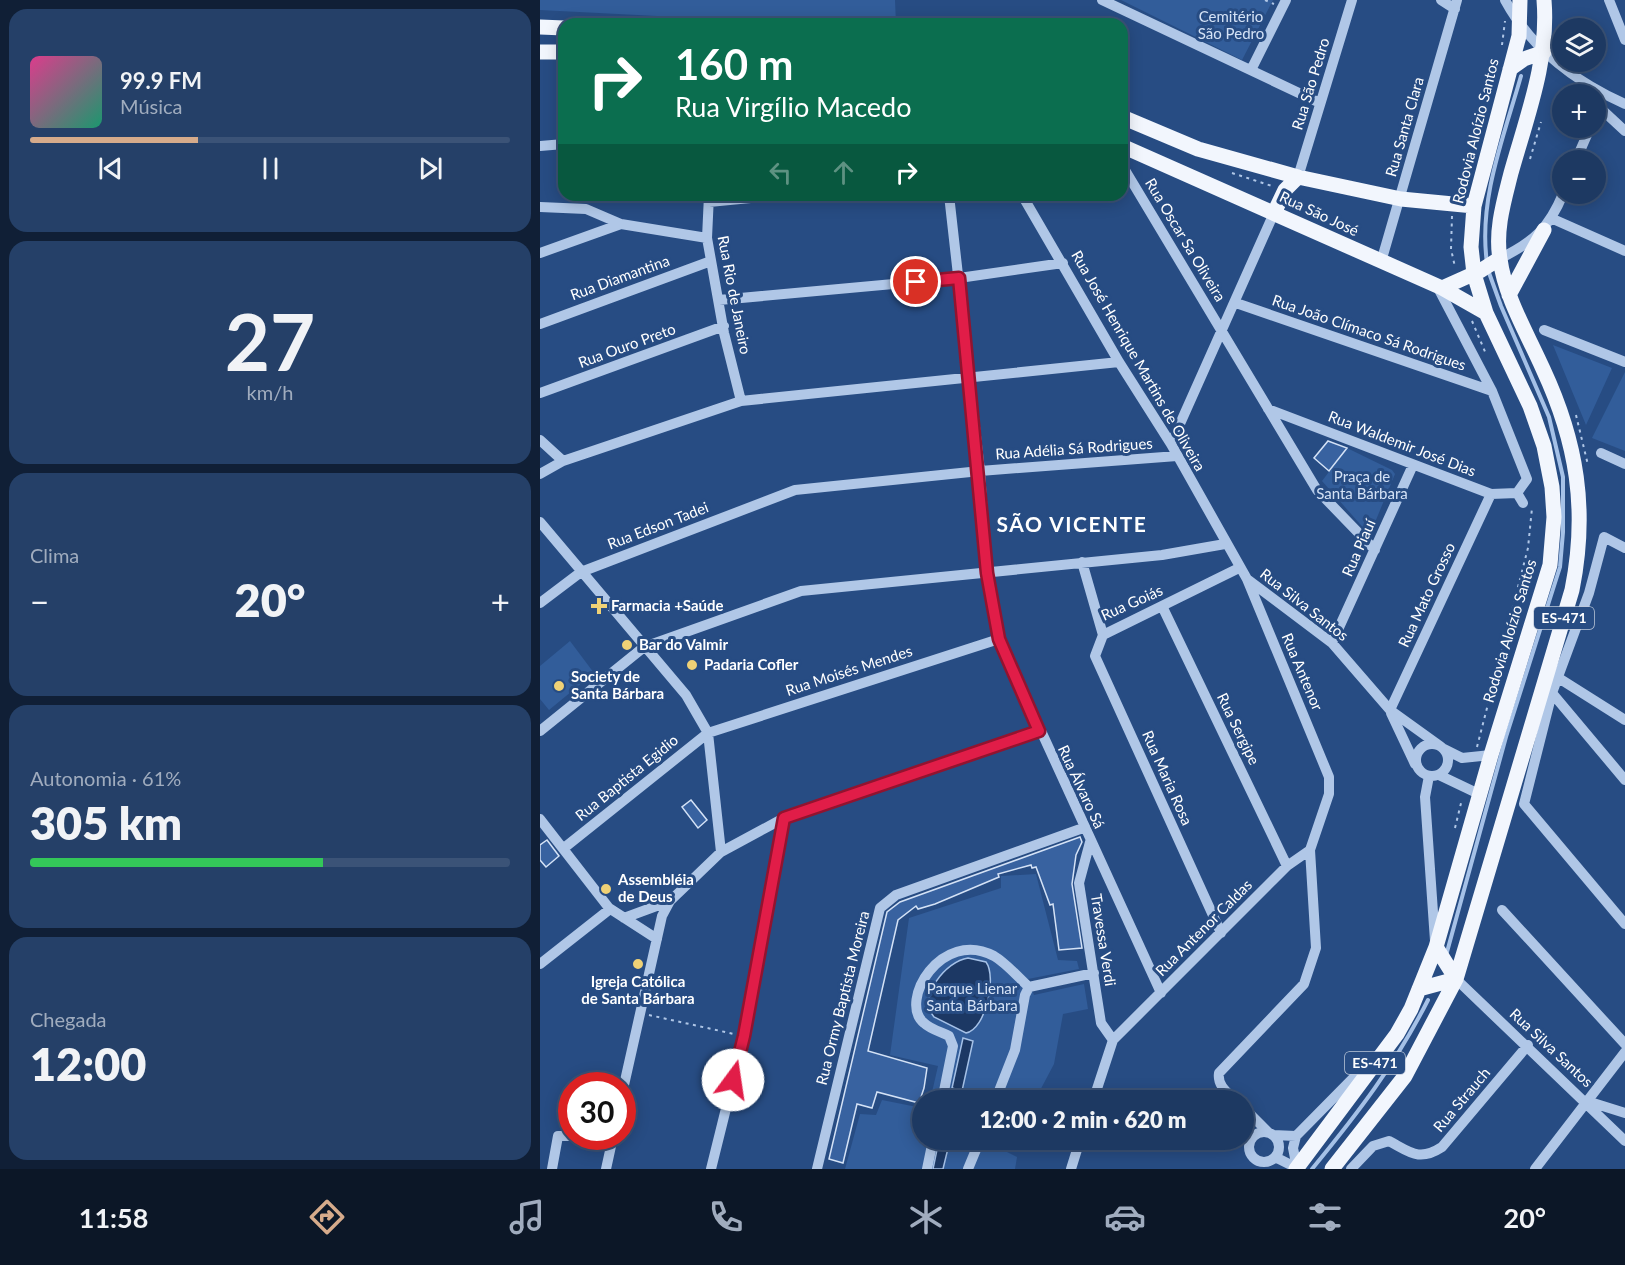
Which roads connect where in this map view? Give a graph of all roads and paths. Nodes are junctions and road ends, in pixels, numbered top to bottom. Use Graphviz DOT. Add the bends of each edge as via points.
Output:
graph roads {
  1 [pos="1102,0"];
  2 [pos="1286,0"];
  3 [pos="1352,0"];
  4 [pos="1441,0"];
  5 [pos="1544,0"];
  6 [pos="1609,0"];
  7 [pos="1510,1"];
  8 [pos="1456,4"];
  9 [pos="1521,24"];
  10 [pos="540,27"];
  11 [pos="558,28"];
  12 [pos="1625,40"];
  13 [pos="1501,48"];
  14 [pos="540,52"];
  15 [pos="558,52"];
  16 [pos="1544,52"];
  17 [pos="1503,66"];
  18 [pos="1251,70"];
  19 [pos="1587,84"];
  20 [pos="1606,96"];
  21 [pos="1320,103"];
  22 [pos="1625,104"];
  23 [pos="1606,116"];
  24 [pos="1541,117"];
  25 [pos="1483,119"];
  26 [pos="1128,120"];
  27 [pos="1625,131"];
  28 [pos="558,144"];
  29 [pos="540,146"];
  30 [pos="1128,149"];
  31 [pos="1473,156"];
  32 [pos="1528,162"];
  33 [pos="1128,175"];
  34 [pos="1298,177"];
  35 [pos="1401,199"];
  36 [pos="709,201"];
  37 [pos="950,201"];
  38 [pos="1026,201"];
  39 [pos="1558,204"];
  40 [pos="1452,205"];
  41 [pos="1474,206"];
  42 [pos="540,207"];
  43 [pos="1274,213"];
  44 [pos="621,224"];
  45 [pos="1548,224"];
  46 [pos="707,238"];
  47 [pos="1625,251"];
  48 [pos="540,253"];
  49 [pos="1497,260"];
  50 [pos="711,261"];
  51 [pos="1381,262"];
  52 [pos="1063,263"];
  53 [pos="1477,273"];
  54 [pos="959,278"];
  55 [pos="1459,282"];
  56 [pos="1439,287"];
  57 [pos="1509,296"];
  58 [pos="718,300"];
  59 [pos="1236,303"];
  60 [pos="1486,313"];
  61 [pos="1472,320"];
  62 [pos="540,324"];
  63 [pos="724,327"];
  64 [pos="1223,330"];
  65 [pos="1544,330"];
  66 [pos="1489,361"];
  67 [pos="1119,362"];
  68 [pos="1625,362"];
  69 [pos="968,375"];
  70 [pos="1492,391"];
  71 [pos="540,393"];
  72 [pos="741,400"];
  73 [pos="1268,409"];
  74 [pos="1574,409"];
  75 [pos="540,440"];
  76 [pos="1171,444"];
  77 [pos="1601,453"];
  78 [pos="1177,456"];
  79 [pos="563,461"];
  80 [pos="1625,464"];
  81 [pos="1413,465"];
  82 [pos="1589,469"];
  83 [pos="980,471"];
  84 [pos="540,474"];
  85 [pos="795,490"];
  86 [pos="1517,493"];
  87 [pos="1491,494"];
  88 [pos="1527,503"];
  89 [pos="540,522"];
  90 [pos="1225,544"];
  91 [pos="1625,548"];
  92 [pos="1375,550"];
  93 [pos="1082,562"];
  94 [pos="1239,568"];
  95 [pos="581,572"];
  96 [pos="987,573"];
  97 [pos="1247,579"];
  98 [pos="540,603"];
  99 [pos="1162,606"];
  100 [pos="1103,635"];
  101 [pos="999,639"];
  102 [pos="1332,643"];
  103 [pos="644,647"];
  104 [pos="1557,677"];
  105 [pos="1552,693"];
  106 [pos="1390,710"];
  107 [pos="1624,717"];
  108 [pos="540,731"];
  109 [pos="1039,731"];
  110 [pos="708,733"];
  111 [pos="1442,747"];
  112 [pos="1491,755"];
  113 [pos="1474,759"];
  114 [pos="1417,766"];
  115 [pos="1434,775"];
  116 [pos="1625,780"];
  117 [pos="1465,786"];
  118 [pos="1481,795"];
  119 [pos="784,818"];
  120 [pos="542,824"];
  121 [pos="1083,828"];
  122 [pos="1454,832"];
  123 [pos="1090,843"];
  124 [pos="564,848"];
  125 [pos="1310,850"];
  126 [pos="721,852"];
  127 [pos="1287,866"];
  128 [pos="669,901"];
  129 [pos="610,909"];
  130 [pos="1502,910"];
  131 [pos="624,918"];
  132 [pos="1625,924"];
  133 [pos="1221,933"];
  134 [pos="657,939"];
  135 [pos="1436,947"];
  136 [pos="540,964"];
  137 [pos="1094,973"];
  138 [pos="1456,979"];
  139 [pos="1029,987"];
  140 [pos="1419,989"];
  141 [pos="1161,993"];
  142 [pos="640,1013"];
  143 [pos="1397,1034"];
  144 [pos="744,1036"];
  145 [pos="1113,1040"];
  146 [pos="1625,1044"];
  147 [pos="1527,1045"];
  148 [pos="1625,1052"];
  149 [pos="627,1072"];
  150 [pos="944,1090"];
  151 [pos="999,1090"];
  152 [pos="1097,1090"];
  153 [pos="1225,1090"];
  154 [pos="1587,1101"];
  155 [pos="1625,1113"];
  156 [pos="1254,1118"];
  157 [pos="1271,1134"];
  158 [pos="558,1136"];
  159 [pos="1296,1136"];
  160 [pos="1254,1137"];
  161 [pos="1625,1141"];
  162 [pos="610,1150"];
  163 [pos="931,1150"];
  164 [pos="976,1150"];
  165 [pos="1077,1150"];
  166 [pos="1251,1150"];
  167 [pos="1253,1156"];
  168 [pos="1270,1162"];
  169 [pos="552,1169"];
  170 [pos="606,1169"];
  171 [pos="711,1169"];
  172 [pos="817,1169"];
  173 [pos="927,1169"];
  174 [pos="968,1169"];
  175 [pos="1071,1169"];
  176 [pos="1255,1169"];
  177 [pos="1297,1169"];
  178 [pos="1332,1169"];
  179 [pos="1351,1169"];
  180 [pos="1535,1169"];
  1 -- 18 [label="street"];
  2 -- 18 [label="street"];
  3 -- 21 [label="street, Rua São Pedro"];
  4 -- 8 [label="street"];
  5 -- 16 [label="main road, ES-471"];
  6 -- 12 [label="street"];
  7 -- 9 [label="main road, Rodovia Aloízio Santos / ES-471"];
  7 -- 13 [label="path"];
  8 -- 35 [label="street, Rua Santa Clara"];
  9 -- 16 [label="street"];
  9 -- 17 [label="main road, Rodovia Aloízio Santos / ES-471"];
  10 -- 11 [label="main road"];
  14 -- 15 [label="main road"];
  16 -- 17 [label="main road"];
  16 -- 19 [label="street"];
  16 -- 49 [label="main road, ES-471" via="1504,202"];
  17 -- 25 [label="path"];
  17 -- 41 [label="main road, Rodovia Aloízio Santos / ES-471"];
  18 -- 21 [label="street"];
  20 -- 22 [label="street"];
  21 -- 34 [label="street, Rua São Pedro"];
  23 -- 27 [label="street"];
  24 -- 32 [label="path"];
  26 -- 34 [label="main road, Rua São José" via="1198,149"];
  28 -- 29 [label="street"];
  30 -- 43 [label="main road, Rua São José"];
  31 -- 40 [label="path"];
  33 -- 64 [label="street, Rua Oscar Sa Oliveira"];
  34 -- 35 [label="main road, Rua São José"];
  34 -- 43 [label="main road" via="1285,190"];
  35 -- 40 [label="main road, Rua São José"];
  35 -- 51 [label="street, Rua Santa Clara"];
  36 -- 46 [label="street, Rua Rio de Janeiro"];
  37 -- 54 [label="street, Rua Álvaro Sá"];
  38 -- 52 [label="street, Rua José Henrique Martins de Oliveira"];
  39 -- 45 [label="street"];
  40 -- 41 [label="main road, Rua São José"];
  40 -- 55 [label="path" via="1451,249"];
  41 -- 53 [label="main road, Rodovia Aloízio Santos / ES-471" via="1471,247"];
  42 -- 44 [label="street" via="586,209"];
  43 -- 51 [label="main road, Rua São José"];
  43 -- 59 [label="street"];
  44 -- 46 [label="street"];
  44 -- 48 [label="street"];
  45 -- 47 [label="street"];
  45 -- 49 [label="street"];
  45 -- 57 [label="main road"];
  46 -- 50 [label="street, Rua Rio de Janeiro"];
  49 -- 53 [label="main road"];
  49 -- 57 [label="main road, ES-471"];
  50 -- 58 [label="street, Rua Rio de Janeiro"];
  50 -- 62 [label="street, Rua Diamantina"];
  51 -- 56 [label="main road, Rua São José"];
  52 -- 54 [label="street"];
  52 -- 67 [label="street, Rua José Henrique Martins de Oliveira"];
  53 -- 55 [label="main road"];
  53 -- 60 [label="main road, Rodovia Aloízio Santos / ES-471"];
  54 -- 58 [label="street"];
  54 -- 69 [label="street, Rua Álvaro Sá"];
  55 -- 56 [label="main road"];
  56 -- 60 [label="main road, Rua São José"];
  56 -- 70 [label="street"];
  57 -- 138 [label="main road, ES-471" via="1570,439 1579,495 1579,557"];
  58 -- 63 [label="street, Rua Rio de Janeiro"];
  59 -- 64 [label="street"];
  59 -- 70 [label="street, Rua João Clímaco Sá Rodrigues"];
  60 -- 112 [label="main road, Rodovia Aloízio Santos / ES-471" via="1530,406 1544,446 1554,517 1550,566"];
  61 -- 66 [label="path"];
  63 -- 71 [label="street, Rua Ouro Preto"];
  63 -- 72 [label="street, Rua Rio de Janeiro"];
  64 -- 73 [label="street, Rua Oscar Sa Oliveira"];
  64 -- 76 [label="street"];
  65 -- 68 [label="street"];
  67 -- 69 [label="street"];
  67 -- 76 [label="street, Rua José Henrique Martins de Oliveira"];
  69 -- 72 [label="street"];
  69 -- 83 [label="street, Rua Álvaro Sá"];
  70 -- 86 [label="street" via="1527,478"];
  72 -- 79 [label="street"];
  73 -- 81 [label="street, Rua Waldemir José Dias"];
  73 -- 92 [label="street, Rua Oscar Sa Oliveira" via="1317,490"];
  74 -- 82 [label="path" via="1585,440"];
  75 -- 79 [label="street"];
  76 -- 78 [label="street, Rua José Henrique Martins de Oliveira"];
  77 -- 80 [label="street"];
  78 -- 83 [label="street, Rua Adélia Sá Rodrigues"];
  78 -- 90 [label="street, Rua José Henrique Martins de Oliveira"];
  79 -- 84 [label="street"];
  81 -- 87 [label="street, Rua Waldemir José Dias"];
  81 -- 92 [label="street, Rua Piauí"];
  83 -- 85 [label="street, Rua Adélia Sá Rodrigues"];
  83 -- 96 [label="street, Rua Álvaro Sá"];
  85 -- 95 [label="street, Rua Edson Tadei"];
  86 -- 87 [label="street, Rua Waldemir José Dias"];
  86 -- 88 [label="street"];
  87 -- 106 [label="street, Rua Mato Grosso"];
  88 -- 113 [label="path" via="1528,548"];
  89 -- 95 [label="street"];
  90 -- 93 [label="street" via="1162,555"];
  90 -- 94 [label="street"];
  91 -- 104 [label="street" via="1604,537 1589,592"];
  92 -- 102 [label="street, Rua Piauí"];
  93 -- 96 [label="street"];
  93 -- 100 [label="street, Rua Goiás"];
  94 -- 97 [label="street"];
  94 -- 99 [label="street, Rua Goiás"];
  95 -- 98 [label="street, Rua Edson Tadei"];
  95 -- 103 [label="street"];
  96 -- 101 [label="street, Rua Álvaro Sá"];
  96 -- 103 [label="street" via="801,591"];
  97 -- 102 [label="street, Rua Silva Santos"];
  97 -- 125 [label="street, Rua Antenor" via="1329,777 1329,794"];
  99 -- 100 [label="street, Rua Goiás"];
  99 -- 127 [label="street, Rua Sergipe"];
  100 -- 133 [label="street, Rua Maria Rosa" via="1095,656"];
  101 -- 109 [label="street, Rua Álvaro Sá"];
  101 -- 110 [label="street, Rua Moisés Mendes"];
  102 -- 106 [label="street, Rua Silva Santos"];
  103 -- 108 [label="street"];
  103 -- 110 [label="street" via="686,695"];
  104 -- 105 [label="street"];
  104 -- 107 [label="street"];
  105 -- 116 [label="street"];
  105 -- 132 [label="street" via="1524,804"];
  106 -- 111 [label="street, Rua Silva Santos"];
  106 -- 114 [label="street, Rua Silva Santos"];
  109 -- 119 [label="street"];
  109 -- 121 [label="street, Rua Álvaro Sá"];
  110 -- 124 [label="street, Rua Baptista Egidio"];
  110 -- 126 [label="street"];
  111 -- 113 [label="street, Rua Silva Santos" via="1462,758"];
  111 -- 114 [label="street" via="1431,743 1421,747 1416,756"];
  111 -- 115 [label="street" via="1448,763"];
  112 -- 113 [label="street"];
  112 -- 118 [label="main road, Rodovia Aloízio Santos / ES-471"];
  114 -- 115 [label="street"];
  115 -- 117 [label="street"];
  115 -- 135 [label="street" via="1425,797"];
  117 -- 118 [label="street"];
  117 -- 122 [label="path"];
  118 -- 135 [label="main road, Rodovia Aloízio Santos / ES-471"];
  119 -- 126 [label="street"];
  119 -- 144 [label="street"];
  120 -- 124 [label="street"];
  121 -- 123 [label="street, Rua Álvaro Sá"];
  121 -- 172 [label="street, Rua Ormy Baptista Moreira" via="896,895 880,908"];
  123 -- 137 [label="street, Travessa Verdi" via="1079,883"];
  123 -- 141 [label="street, Rua Álvaro Sá"];
  124 -- 129 [label="street"];
  125 -- 127 [label="street, Rua Antenor Caldas"];
  125 -- 153 [label="street" via="1316,948 1304,984 1219,1073"];
  126 -- 128 [label="street"];
  127 -- 133 [label="street, Rua Antenor Caldas"];
  128 -- 131 [label="street"];
  128 -- 134 [label="street"];
  129 -- 131 [label="street"];
  129 -- 136 [label="street"];
  130 -- 146 [label="street"];
  131 -- 134 [label="street"];
  133 -- 141 [label="street, Rua Antenor Caldas"];
  134 -- 142 [label="street"];
  135 -- 138 [label="main road"];
  135 -- 140 [label="main road, Rodovia Aloízio Santos / ES-471"];
  137 -- 139 [label="street"];
  137 -- 145 [label="street, Travessa Verdi" via="1101,1023"];
  138 -- 140 [label="main road"];
  138 -- 147 [label="street, Rua Silva Santos"];
  138 -- 178 [label="main road, ES-471" via="1405,1076"];
  139 -- 150 [label="street" via="993,956 965,948 945,955 923,977 916,1010 922,1023 949,1036 953,1046"];
  139 -- 151 [label="street" via="1015,1050"];
  140 -- 143 [label="main road, Rodovia Aloízio Santos / ES-471"];
  141 -- 145 [label="street, Rua Antenor Caldas"];
  142 -- 144 [label="path"];
  142 -- 149 [label="street"];
  143 -- 159 [label="street"];
  143 -- 177 [label="main road, Rodovia Aloízio Santos / ES-471"];
  144 -- 171 [label="street"];
  145 -- 152 [label="street, Rua Antenor Caldas"];
  147 -- 154 [label="street, Rua Silva Santos"];
  147 -- 179 [label="street, Rua Strauch" via="1442,1147 1430,1155 1415,1155 1389,1140 1373,1146"];
  148 -- 154 [label="street"];
  154 -- 155 [label="street"];
  154 -- 161 [label="street, Rua Silva Santos"];
  154 -- 180 [label="street"];
  156 -- 157 [label="street"];
  157 -- 159 [label="street"];
  157 -- 160 [label="street"];
  157 -- 168 [label="street" via="1279,1148"];
  158 -- 169 [label="street"];
  159 -- 177 [label="street" via="1293,1148"];
  162 -- 170 [label="street"];
  163 -- 173 [label="street"];
  164 -- 174 [label="street"];
  165 -- 175 [label="street"];
  166 -- 167 [label="street"];
  167 -- 168 [label="street"];
  167 -- 176 [label="street"];
  168 -- 177 [label="street"];
}
